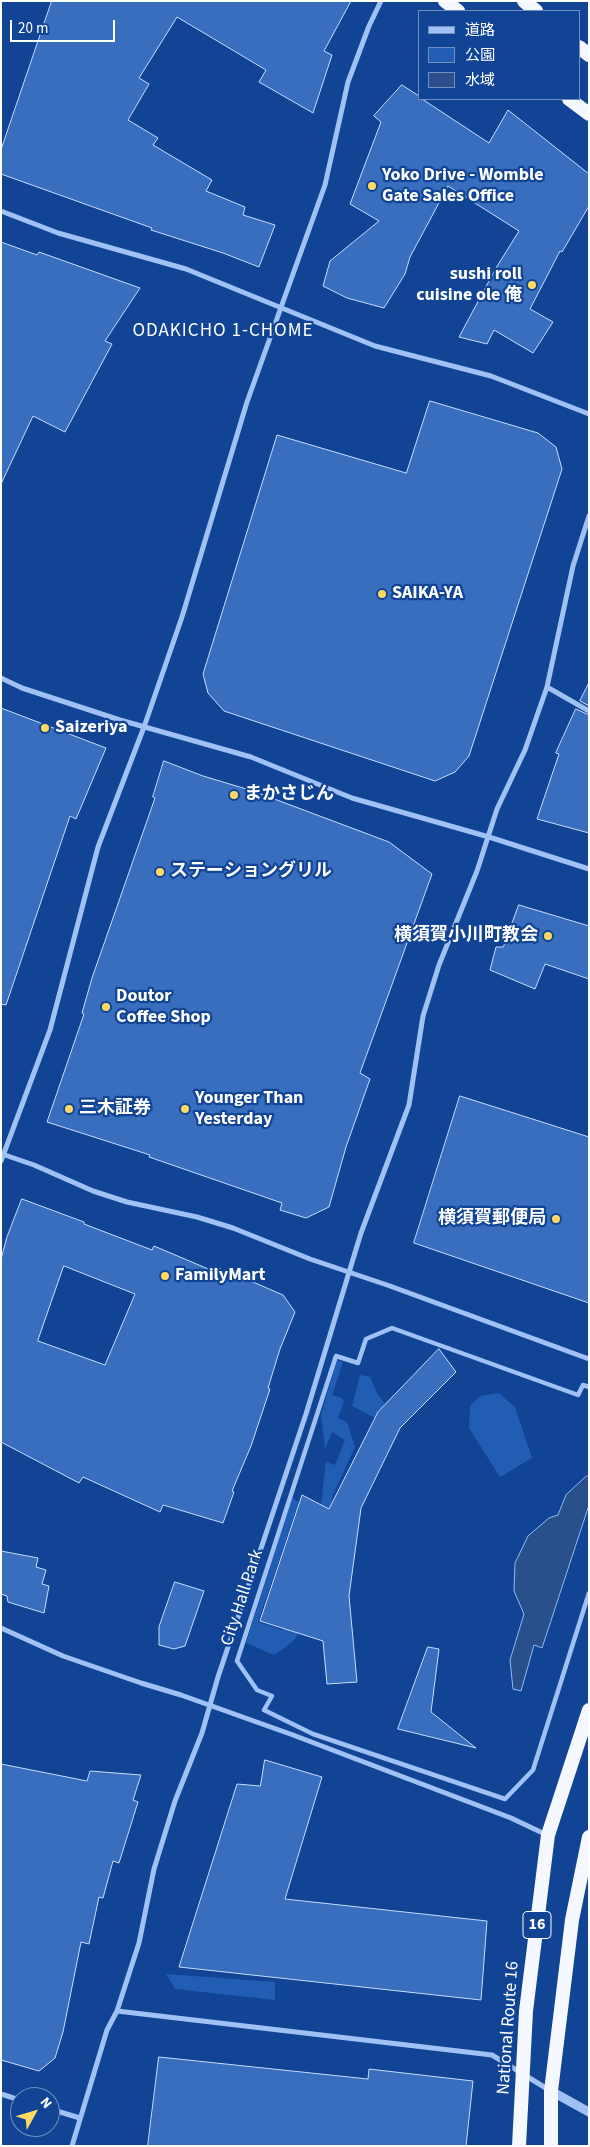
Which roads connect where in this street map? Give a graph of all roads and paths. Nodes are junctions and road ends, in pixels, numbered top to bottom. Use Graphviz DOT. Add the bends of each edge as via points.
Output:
graph roads {
  1 [pos="381,1"];
  2 [pos="445,1"];
  3 [pos="524,1"];
  4 [pos="457,10"];
  5 [pos="535,10"];
  6 [pos="571,100"];
  7 [pos="589,114"];
  8 [pos="1,211"];
  9 [pos="280,308"];
  10 [pos="589,414"];
  11 [pos="589,516"];
  12 [pos="1,678"];
  13 [pos="546,687"];
  14 [pos="589,711"];
  15 [pos="144,727"];
  16 [pos="489,838"];
  17 [pos="589,869"];
  18 [pos="2,1154"];
  19 [pos="1,1161"];
  20 [pos="349,1273"];
  21 [pos="589,1359"];
  22 [pos="589,1387"];
  23 [pos="589,1593"];
  24 [pos="1,1628"];
  25 [pos="210,1707"];
  26 [pos="589,1710"];
  27 [pos="548,1835"];
  28 [pos="589,1837"];
  29 [pos="117,2011"];
  30 [pos="524,2075"];
  31 [pos="551,2091"];
  32 [pos="60,2112"];
  33 [pos="589,2112"];
  34 [pos="80,2118"];
  35 [pos="72,2146"];
  36 [pos="519,2146"];
  37 [pos="551,2146"];
  1 -- 9 [label="street" via="348,82 325,185"];
  2 -- 4 [label="highway"];
  3 -- 5 [label="highway"];
  6 -- 7 [label="highway"];
  8 -- 9 [label="street" via="58,233 186,269"];
  9 -- 10 [label="street" via="375,346 491,376"];
  9 -- 15 [label="street"];
  11 -- 13 [label="street" via="573,566"];
  12 -- 15 [label="street" via="22,688"];
  13 -- 14 [label="street"];
  13 -- 16 [label="street" via="525,750 497,809"];
  15 -- 16 [label="street" via="251,756 352,798"];
  15 -- 18 [label="street" via="98,847 50,1030"];
  16 -- 17 [label="street"];
  16 -- 20 [label="street" via="439,966 423,1016 409,1105"];
  18 -- 19 [label="street"];
  18 -- 20 [label="street" via="94,1191 233,1228"];
  20 -- 21 [label="street"];
  20 -- 25 [label="street"];
  22 -- 23 [label="street, City Hall Park" via="583,1385 578,1396 392,1328 366,1340 358,1364 336,1356 237,1661 257,1690 272,1696 264,1710 313,1734 505,1799 533,1770"];
  24 -- 25 [label="street" via="63,1656"];
  25 -- 27 [label="street" via="502,1814"];
  25 -- 29 [label="street" via="154,1869 139,1943"];
  26 -- 27 [label="highway, National Route 16 / 16"];
  27 -- 30 [label="highway, National Route 16 / 16" via="526,2011"];
  28 -- 31 [label="highway, 16" via="572,1920"];
  29 -- 30 [label="street" via="492,2055"];
  29 -- 34 [label="street" via="107,2030"];
  30 -- 31 [label="street"];
  30 -- 36 [label="highway, National Route 16 / 16"];
  31 -- 33 [label="street"];
  31 -- 37 [label="highway, 16"];
  32 -- 34 [label="street"];
  34 -- 35 [label="street"];
}
